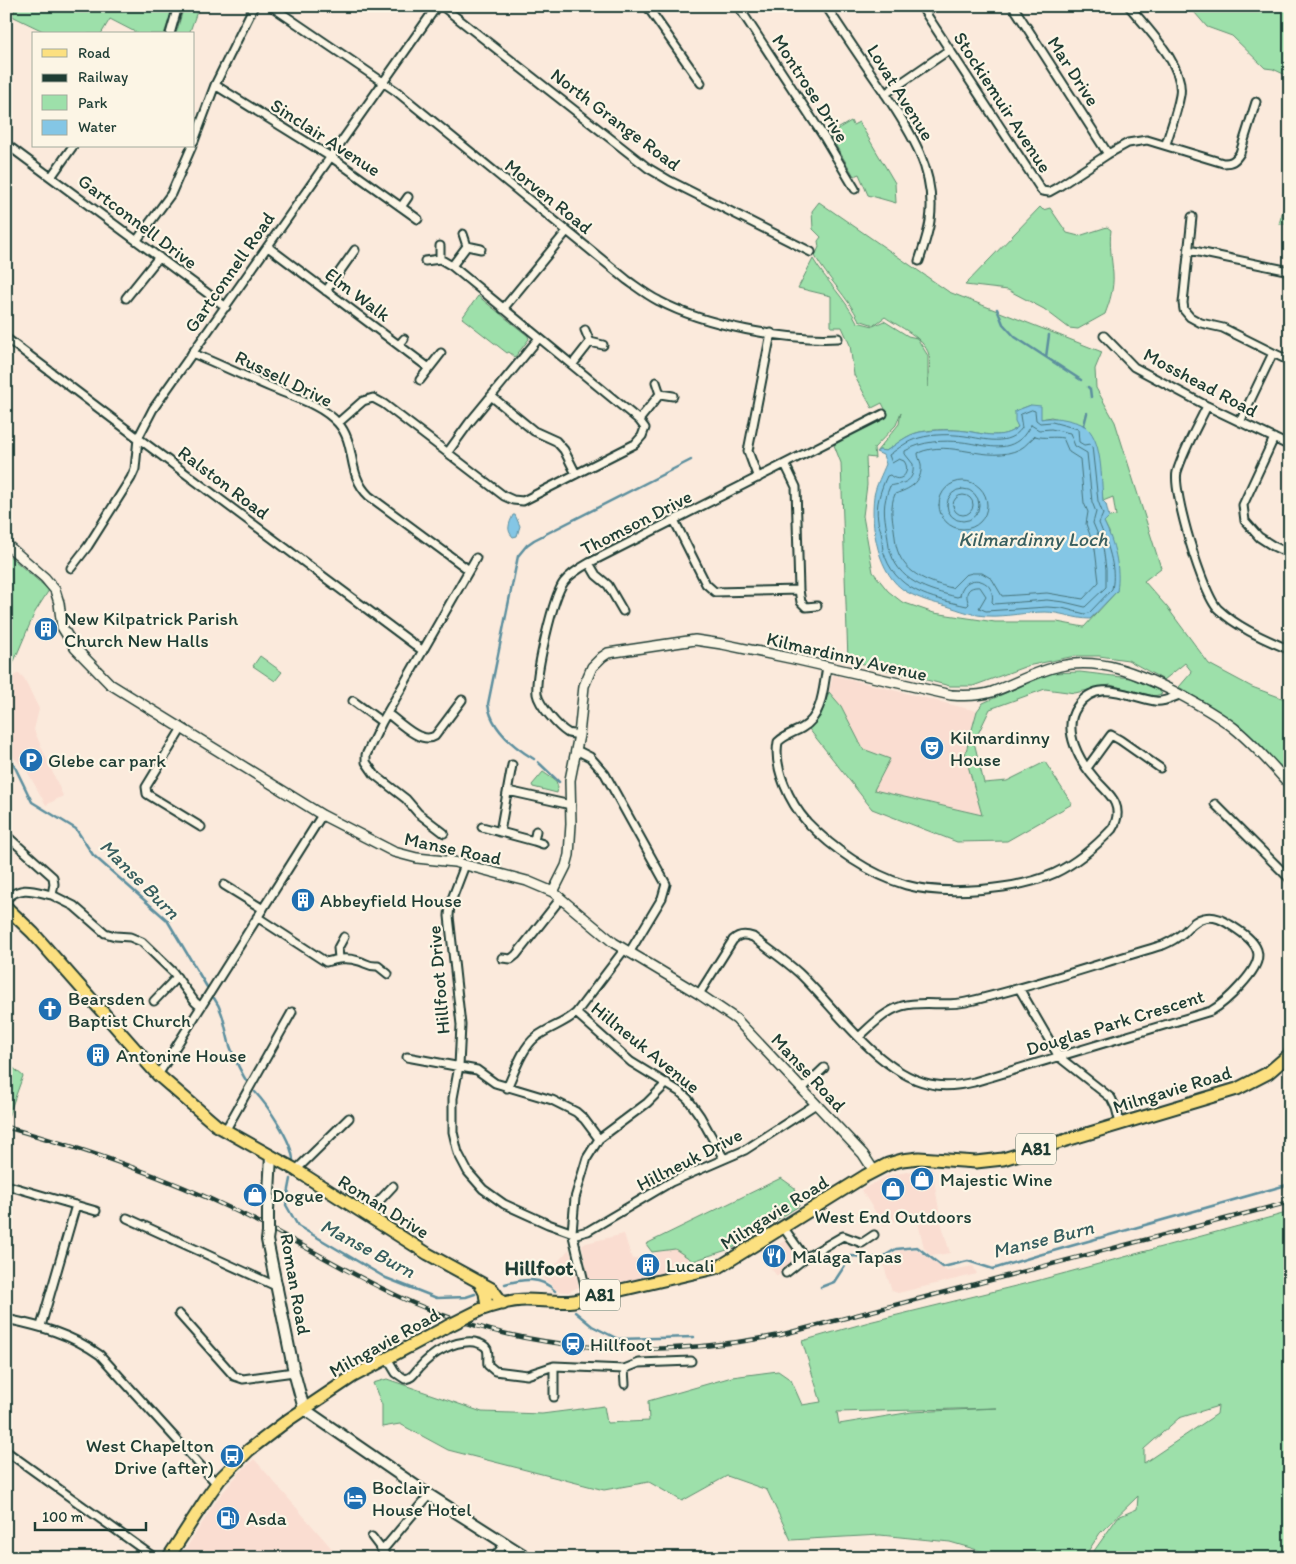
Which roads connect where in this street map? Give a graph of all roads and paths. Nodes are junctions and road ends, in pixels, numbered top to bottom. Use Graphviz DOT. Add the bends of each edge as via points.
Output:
graph roads {
  1 [pos="178,6"];
  2 [pos="254,6"];
  3 [pos="270,6"];
  4 [pos="437,6"];
  5 [pos="442,6"];
  6 [pos="647,6"];
  7 [pos="738,6"];
  8 [pos="826,6"];
  9 [pos="921,6"];
  10 [pos="1013,6"];
  11 [pos="1129,6"];
  12 [pos="171,32"];
  13 [pos="949,50"];
  14 [pos="384,82"];
  15 [pos="702,83"];
  16 [pos="215,85"];
  17 [pos="885,94"];
  18 [pos="1256,102"];
  19 [pos="195,138"];
  20 [pos="6,144"];
  21 [pos="1166,144"];
  22 [pos="72,148"];
  23 [pos="191,148"];
  24 [pos="1108,154"];
  25 [pos="330,157"];
  26 [pos="51,177"];
  27 [pos="854,188"];
  28 [pos="408,197"];
  29 [pos="400,207"];
  30 [pos="1192,217"];
  31 [pos="418,219"];
  32 [pos="567,231"];
  33 [pos="463,234"];
  34 [pos="137,240"];
  35 [pos="440,246"];
  36 [pos="467,246"];
  37 [pos="268,247"];
  38 [pos="481,249"];
  39 [pos="355,250"];
  40 [pos="1189,250"];
  41 [pos="811,252"];
  42 [pos="159,257"];
  43 [pos="440,259"];
  44 [pos="425,261"];
  45 [pos="919,261"];
  46 [pos="452,266"];
  47 [pos="1290,271"];
  48 [pos="326,291"];
  49 [pos="126,298"];
  50 [pos="226,307"];
  51 [pos="503,309"];
  52 [pos="585,330"];
  53 [pos="771,334"];
  54 [pos="1104,336"];
  55 [pos="6,338"];
  56 [pos="539,338"];
  57 [pos="838,338"];
  58 [pos="590,342"];
  59 [pos="603,345"];
  60 [pos="192,353"];
  61 [pos="441,353"];
  62 [pos="1273,353"];
  63 [pos="1290,361"];
  64 [pos="572,365"];
  65 [pos="429,368"];
  66 [pos="420,380"];
  67 [pos="656,382"];
  68 [pos="660,394"];
  69 [pos="491,396"];
  70 [pos="674,396"];
  71 [pos="1207,406"];
  72 [pos="883,414"];
  73 [pos="639,420"];
  74 [pos="1240,422"];
  75 [pos="338,423"];
  76 [pos="138,438"];
  77 [pos="1274,438"];
  78 [pos="1290,446"];
  79 [pos="448,452"];
  80 [pos="785,464"];
  81 [pos="576,474"];
  82 [pos="758,478"];
  83 [pos="674,520"];
  84 [pos="6,544"];
  85 [pos="1290,554"];
  86 [pos="476,558"];
  87 [pos="589,563"];
  88 [pos="71,568"];
  89 [pos="469,570"];
  90 [pos="799,590"];
  91 [pos="817,606"];
  92 [pos="623,611"];
  93 [pos="423,650"];
  94 [pos="1290,650"];
  95 [pos="828,667"];
  96 [pos="1164,686"];
  97 [pos="1180,695"];
  98 [pos="462,700"];
  99 [pos="1164,700"];
  100 [pos="353,701"];
  101 [pos="387,713"];
  102 [pos="382,722"];
  103 [pos="182,728"];
  104 [pos="579,735"];
  105 [pos="576,750"];
  106 [pos="512,765"];
  107 [pos="1086,768"];
  108 [pos="1160,768"];
  109 [pos="1290,784"];
  110 [pos="508,791"];
  111 [pos="1215,804"];
  112 [pos="570,805"];
  113 [pos="322,815"];
  114 [pos="200,827"];
  115 [pos="482,827"];
  116 [pos="536,830"];
  117 [pos="500,832"];
  118 [pos="444,833"];
  119 [pos="6,835"];
  120 [pos="534,841"];
  121 [pos="543,844"];
  122 [pos="465,865"];
  123 [pos="1290,878"];
  124 [pos="224,885"];
  125 [pos="553,892"];
  126 [pos="52,895"];
  127 [pos="562,898"];
  128 [pos="6,899"];
  129 [pos="6,907"];
  130 [pos="263,908"];
  131 [pos="257,918"];
  132 [pos="344,937"];
  133 [pos="626,952"];
  134 [pos="339,958"];
  135 [pos="502,958"];
  136 [pos="388,974"];
  137 [pos="177,977"];
  138 [pos="1019,988"];
  139 [pos="699,994"];
  140 [pos="154,1001"];
  141 [pos="201,1007"];
  142 [pos="292,1012"];
  143 [pos="576,1012"];
  144 [pos="859,1037"];
  145 [pos="1290,1054"];
  146 [pos="407,1057"];
  147 [pos="1060,1057"];
  148 [pos="459,1066"];
  149 [pos="824,1068"];
  150 [pos="158,1075"];
  151 [pos="667,1083"];
  152 [pos="508,1088"];
  153 [pos="802,1089"];
  154 [pos="816,1104"];
  155 [pos="349,1118"];
  156 [pos="1120,1123"];
  157 [pos="225,1131"];
  158 [pos="599,1139"];
  159 [pos="271,1156"];
  160 [pos="724,1159"];
  161 [pos="296,1170"];
  162 [pos="874,1171"];
  163 [pos="6,1184"];
  164 [pos="393,1186"];
  165 [pos="76,1205"];
  166 [pos="96,1211"];
  167 [pos="366,1215"];
  168 [pos="127,1218"];
  169 [pos="783,1228"];
  170 [pos="572,1232"];
  171 [pos="874,1235"];
  172 [pos="805,1258"];
  173 [pos="786,1273"];
  174 [pos="480,1283"];
  175 [pos="278,1287"];
  176 [pos="588,1298"];
  177 [pos="503,1304"];
  178 [pos="483,1309"];
  179 [pos="179,1314"];
  180 [pos="6,1319"];
  181 [pos="41,1326"];
  182 [pos="387,1358"];
  183 [pos="691,1361"];
  184 [pos="554,1366"];
  185 [pos="624,1369"];
  186 [pos="294,1372"];
  187 [pos="625,1384"];
  188 [pos="554,1397"];
  189 [pos="304,1410"];
  190 [pos="6,1451"];
  191 [pos="217,1484"];
  192 [pos="429,1495"];
  193 [pos="372,1537"];
  194 [pos="505,1543"];
  195 [pos="382,1551"];
  196 [pos="155,1558"];
  197 [pos="168,1558"];
  198 [pos="388,1558"];
  199 [pos="494,1558"];
  200 [pos="528,1558"];
  1 -- 12 [label="street"];
  2 -- 16 [label="street"];
  3 -- 14 [label="street, Morven Road"];
  4 -- 14 [label="street, Gartconnell Road"];
  5 -- 41 [label="street, North Grange Road" via="653,172"];
  6 -- 15 [label="street"];
  7 -- 27 [label="street, Montrose Drive"];
  8 -- 17 [label="street, Lovat Avenue"];
  9 -- 13 [label="street, Stockiemuir Avenue"];
  10 -- 24 [label="street, Mar Drive"];
  11 -- 21 [label="street" via="1178,72 1180,95"];
  13 -- 17 [label="street"];
  13 -- 24 [label="street, Stockiemuir Avenue" via="1042,191 1049,192 1058,187"];
  14 -- 25 [label="street, Gartconnell Road"];
  14 -- 32 [label="street, Morven Road"];
  16 -- 19 [label="street"];
  16 -- 25 [label="street, Sinclair Avenue"];
  17 -- 45 [label="street, Lovat Avenue" via="920,150 928,175 930,220"];
  18 -- 21 [label="street" via="1240,153 1230,163 1223,164"];
  20 -- 26 [label="street, Gartconnell Drive"];
  21 -- 24 [label="street" via="1136,140"];
  22 -- 26 [label="street"];
  23 -- 34 [label="street" via="171,194"];
  25 -- 29 [label="street, Sinclair Avenue"];
  25 -- 37 [label="street, Gartconnell Road"];
  26 -- 34 [label="street, Gartconnell Drive"];
  28 -- 29 [label="street"];
  29 -- 31 [label="street, Sinclair Avenue"];
  30 -- 40 [label="street"];
  32 -- 51 [label="street"];
  32 -- 53 [label="street, Morven Road" via="657,300 684,312"];
  33 -- 36 [label="street"];
  34 -- 42 [label="street, Gartconnell Drive"];
  35 -- 43 [label="street"];
  36 -- 38 [label="street"];
  36 -- 46 [label="street"];
  37 -- 48 [label="street, Elm Walk"];
  37 -- 50 [label="street, Gartconnell Road"];
  39 -- 48 [label="street"];
  40 -- 47 [label="street"];
  40 -- 62 [label="street" via="1184,310 1201,323 1223,328"];
  42 -- 49 [label="street"];
  42 -- 50 [label="street, Gartconnell Drive"];
  43 -- 44 [label="street"];
  43 -- 46 [label="street"];
  46 -- 51 [label="street"];
  48 -- 65 [label="street, Elm Walk" via="401,342"];
  50 -- 60 [label="street, Gartconnell Road"];
  51 -- 56 [label="street"];
  52 -- 58 [label="street"];
  53 -- 57 [label="street, Morven Road" via="812,339"];
  53 -- 82 [label="street" via="748,451"];
  54 -- 71 [label="street, Mosshead Road" via="1134,367"];
  55 -- 76 [label="street, Ralston Road"];
  56 -- 64 [label="street"];
  56 -- 69 [label="street"];
  58 -- 59 [label="street"];
  58 -- 64 [label="street"];
  60 -- 75 [label="street, Russell Drive" via="320,408"];
  60 -- 76 [label="street, Gartconnell Road"];
  61 -- 65 [label="street"];
  62 -- 63 [label="street"];
  62 -- 74 [label="street"];
  64 -- 73 [label="street"];
  65 -- 66 [label="street"];
  67 -- 68 [label="street"];
  68 -- 70 [label="street"];
  68 -- 73 [label="street"];
  69 -- 79 [label="street"];
  69 -- 81 [label="street" via="534,431 556,441"];
  71 -- 74 [label="street, Mosshead Road"];
  71 -- 94 [label="street" via="1177,474 1182,517 1196,564 1216,608 1248,631"];
  72 -- 80 [label="street, Thomson Drive"];
  73 -- 81 [label="street" via="644,428 635,444"];
  74 -- 77 [label="street, Mosshead Road"];
  75 -- 79 [label="street" via="363,401 373,398"];
  75 -- 89 [label="street, Russell Drive" via="348,439 361,488"];
  76 -- 88 [label="street, Gartconnell Road" via="131,478"];
  76 -- 93 [label="street, Ralston Road"];
  77 -- 78 [label="street, Mosshead Road"];
  77 -- 85 [label="street" via="1243,505 1245,521 1259,537"];
  79 -- 81 [label="street" via="513,500 523,501"];
  80 -- 82 [label="street, Thomson Drive"];
  80 -- 90 [label="street" via="796,487"];
  82 -- 83 [label="street, Thomson Drive"];
  83 -- 87 [label="street, Thomson Drive"];
  83 -- 90 [label="street" via="706,584 715,592"];
  84 -- 103 [label="street, Manse Road" via="56,590 62,627 84,658 110,684"];
  86 -- 89 [label="street"];
  87 -- 92 [label="street" via="596,575 608,585"];
  87 -- 104 [label="street, Thomson Drive" via="565,580 558,591 545,640 537,694 552,718 568,732"];
  89 -- 93 [label="street"];
  90 -- 91 [label="street" via="801,602 806,607"];
  93 -- 101 [label="street"];
  95 -- 96 [label="street, Kilmardinny Avenue" via="951,696 991,692 1044,670 1078,664 1122,669"];
  95 -- 104 [label="street, Kilmardinny Avenue" via="695,640 608,653 596,661 588,674"];
  95 -- 107 [label="street" via="816,715 778,742 783,782 801,815 826,840 866,868 895,882 944,890 986,889 1032,881 1068,866 1106,835 1117,818 1115,801"];
  96 -- 97 [label="street, Kilmardinny Avenue"];
  96 -- 99 [label="street" via="1168,694"];
  97 -- 99 [label="street"];
  97 -- 109 [label="street, Kilmardinny Avenue" via="1233,727"];
  98 -- 101 [label="street" via="431,738 420,737"];
  99 -- 107 [label="street" via="1156,702 1111,690 1099,691 1082,701 1072,715 1071,725 1076,750"];
  100 -- 102 [label="street"];
  101 -- 102 [label="street"];
  102 -- 118 [label="street" via="366,755 366,762 375,775"];
  103 -- 113 [label="street, Manse Road"];
  103 -- 114 [label="street" via="146,787 147,794"];
  104 -- 105 [label="street, Kilmardinny Avenue"];
  105 -- 112 [label="street, Kilmardinny Avenue" via="570,780"];
  105 -- 133 [label="street" via="590,757 605,774 666,884 662,898"];
  106 -- 110 [label="street"];
  107 -- 108 [label="street" via="1111,735"];
  110 -- 112 [label="street"];
  110 -- 117 [label="street"];
  111 -- 123 [label="street"];
  112 -- 125 [label="street, Kilmardinny Avenue" via="569,855"];
  113 -- 122 [label="street, Manse Road" via="394,852"];
  113 -- 130 [label="street"];
  115 -- 117 [label="street"];
  116 -- 120 [label="street"];
  117 -- 120 [label="street"];
  119 -- 126 [label="street" via="53,877"];
  120 -- 121 [label="street"];
  122 -- 125 [label="street, Manse Road" via="527,881"];
  122 -- 148 [label="street, Hillfoot Drive" via="450,904 449,916 461,1025"];
  124 -- 130 [label="street"];
  125 -- 127 [label="street, Manse Road"];
  126 -- 128 [label="street" via="17,890"];
  126 -- 137 [label="street" via="74,906 105,933 142,942"];
  127 -- 133 [label="street, Manse Road"];
  127 -- 135 [label="street" via="516,955 511,959"];
  129 -- 150 [label="main road" via="33,933"];
  130 -- 131 [label="street"];
  131 -- 134 [label="street" via="326,962"];
  131 -- 141 [label="street"];
  132 -- 134 [label="street" via="338,948"];
  133 -- 139 [label="street, Manse Road"];
  133 -- 143 [label="street"];
  134 -- 136 [label="street" via="378,966"];
  137 -- 140 [label="street"];
  137 -- 141 [label="street"];
  138 -- 144 [label="street, Douglas Park Crescent" via="954,1004 902,1006 881,1017"];
  138 -- 147 [label="street"];
  138 -- 147 [label="street, Douglas Park Crescent" via="1163,945 1205,917 1223,920 1253,941 1258,956 1256,968 1218,1007"];
  139 -- 144 [label="street, Douglas Park Crescent" via="732,940 741,934 747,935 799,973"];
  139 -- 153 [label="street, Manse Road" via="736,1020"];
  141 -- 150 [label="street"];
  142 -- 157 [label="street"];
  143 -- 151 [label="street, Hillneuk Avenue" via="631,1062"];
  143 -- 152 [label="street" via="569,1020 532,1041"];
  144 -- 147 [label="street, Douglas Park Crescent" via="892,1068 936,1085 974,1082"];
  145 -- 156 [label="main road, Milngavie Road / A81" via="1268,1073 1238,1089"];
  146 -- 148 [label="street, Hillfoot Drive"];
  147 -- 156 [label="street" via="1111,1098"];
  148 -- 152 [label="street" via="476,1070"];
  148 -- 170 [label="street, Hillfoot Drive" via="453,1098 453,1132 458,1153 468,1172 483,1189 504,1204"];
  149 -- 153 [label="street"];
  150 -- 157 [label="main road"];
  151 -- 158 [label="street"];
  151 -- 160 [label="street, Hillneuk Avenue" via="693,1106"];
  152 -- 158 [label="street" via="552,1100 576,1112"];
  153 -- 154 [label="street, Manse Road"];
  154 -- 160 [label="street, Hillneuk Drive" via="751,1146"];
  154 -- 162 [label="street, Manse Road" via="863,1154"];
  155 -- 161 [label="street"];
  156 -- 162 [label="main road, Milngavie Road / A81" via="1003,1159 976,1162 919,1158 902,1160"];
  157 -- 159 [label="main road"];
  158 -- 170 [label="street" via="579,1180"];
  159 -- 161 [label="main road, Roman Drive"];
  159 -- 175 [label="main road, Roman Road, bridge" via="267,1240"];
  160 -- 170 [label="street, Hillneuk Drive" via="671,1182 596,1228 576,1234"];
  161 -- 167 [label="main road, Roman Drive"];
  162 -- 169 [label="main road, Milngavie Road / A81"];
  163 -- 165 [label="street"];
  164 -- 167 [label="street"];
  165 -- 166 [label="street"];
  165 -- 181 [label="street"];
  167 -- 174 [label="main road, Roman Drive"];
  168 -- 175 [label="street"];
  169 -- 172 [label="street"];
  169 -- 176 [label="main road, Milngavie Road / A81" via="719,1267"];
  170 -- 176 [label="street"];
  171 -- 172 [label="street" via="862,1243 843,1236"];
  172 -- 173 [label="street"];
  174 -- 177 [label="main road, Roman Drive" via="492,1289"];
  174 -- 178 [label="main road" via="486,1293"];
  175 -- 186 [label="main road, Roman Road"];
  176 -- 177 [label="main road, Milngavie Road / A81" via="565,1302 524,1300"];
  177 -- 178 [label="main road, Milngavie Road / A81"];
  178 -- 182 [label="main road, Milngavie Road / A81, bridge"];
  179 -- 186 [label="street" via="234,1376 243,1379"];
  180 -- 181 [label="street"];
  181 -- 191 [label="street" via="85,1344 100,1355"];
  182 -- 184 [label="street" via="396,1373 405,1379 411,1378 430,1358 448,1346 474,1342 487,1348 488,1365 495,1371 527,1376"];
  182 -- 189 [label="main road, Milngavie Road / A81"];
  183 -- 185 [label="street" via="639,1363"];
  184 -- 185 [label="street"];
  184 -- 188 [label="street"];
  185 -- 187 [label="street"];
  186 -- 189 [label="main road, Roman Road"];
  189 -- 191 [label="main road, Milngavie Road / A81" via="249,1450"];
  189 -- 192 [label="main road"];
  190 -- 196 [label="street"];
  191 -- 197 [label="main road, Milngavie Road / A81"];
  192 -- 194 [label="main road"];
  192 -- 195 [label="street"];
  193 -- 195 [label="street"];
  194 -- 199 [label="street"];
  194 -- 200 [label="main road"];
  195 -- 198 [label="street"];
}
